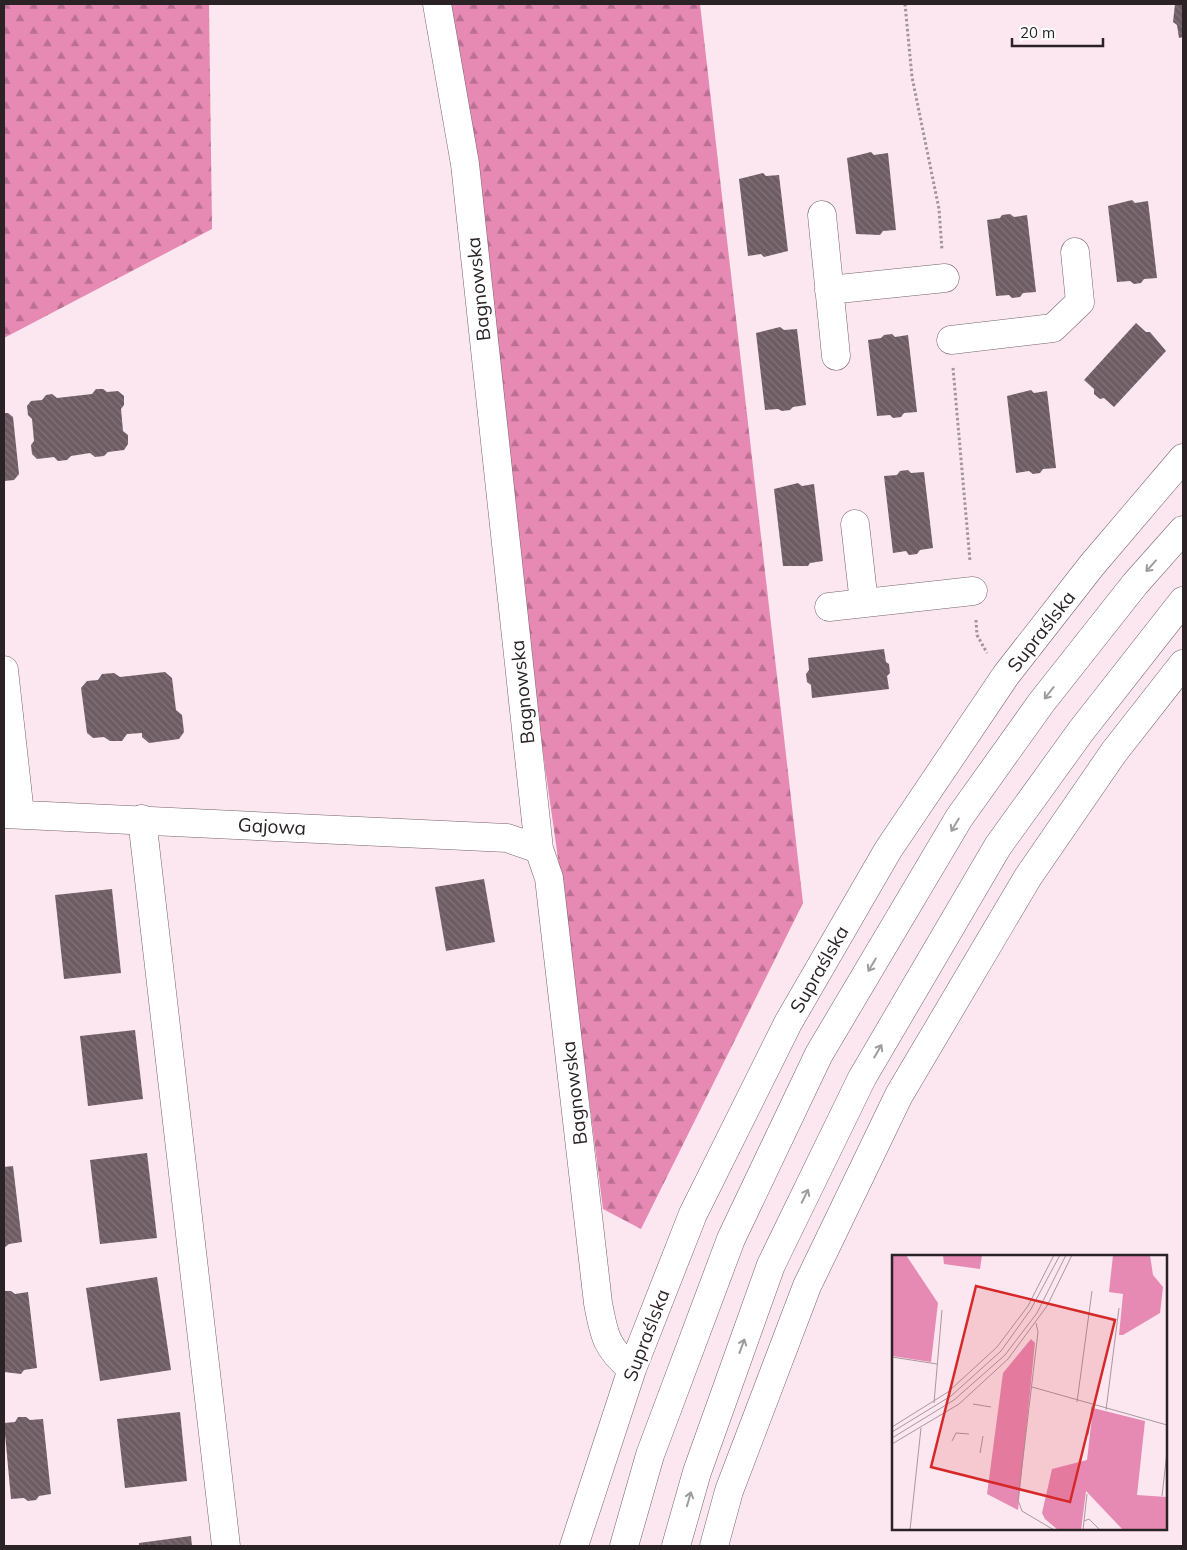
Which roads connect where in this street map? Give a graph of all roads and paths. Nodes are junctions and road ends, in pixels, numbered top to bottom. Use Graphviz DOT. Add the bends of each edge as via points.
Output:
graph roads {
  1 [pos="437,4"];
  2 [pos="822,215"];
  3 [pos="1075,252"];
  4 [pos="945,278"];
  5 [pos="829,290"];
  6 [pos="951,340"];
  7 [pos="836,356"];
  8 [pos="1183,458"];
  9 [pos="855,524"];
  10 [pos="1183,530"];
  11 [pos="973,591"];
  12 [pos="1183,602"];
  13 [pos="864,603"];
  14 [pos="828,607"];
  15 [pos="1183,664"];
  16 [pos="4,670"];
  17 [pos="12,814"];
  18 [pos="142,819"];
  19 [pos="539,849"];
  20 [pos="632,1369"];
  21 [pos="226,1546"];
  22 [pos="574,1546"];
  23 [pos="624,1546"];
  24 [pos="676,1546"];
  25 [pos="714,1546"];
  1 -- 19 [label="street, Bagnowska" via="465,164"];
  2 -- 5 [label="street"];
  3 -- 6 [label="street" via="1080,302 1053,328"];
  4 -- 5 [label="street"];
  5 -- 7 [label="street"];
  8 -- 20 [label="street, Supraślska" via="1092,565 1006,675 888,850 788,1023 693,1214"];
  9 -- 13 [label="street"];
  10 -- 23 [label="street, one-way" via="1135,584 1041,703 959,818 820,1054 730,1239 650,1456"];
  11 -- 13 [label="street"];
  24 -- 12 [label="street, one-way" via="697,1472 771,1265 862,1078 998,846 1081,731"];
  13 -- 14 [label="street"];
  15 -- 25 [label="street" via="1114,752 1028,877 899,1095 807,1286 729,1491"];
  16 -- 17 [label="street"];
  17 -- 18 [label="street, Gajowa"];
  18 -- 19 [label="street, Gajowa" via="507,838"];
  18 -- 21 [label="street"];
  19 -- 20 [label="street, Bagnowska" via="549,878 598,1303 604,1333 616,1356"];
  20 -- 22 [label="street, Supraślska"];
}
